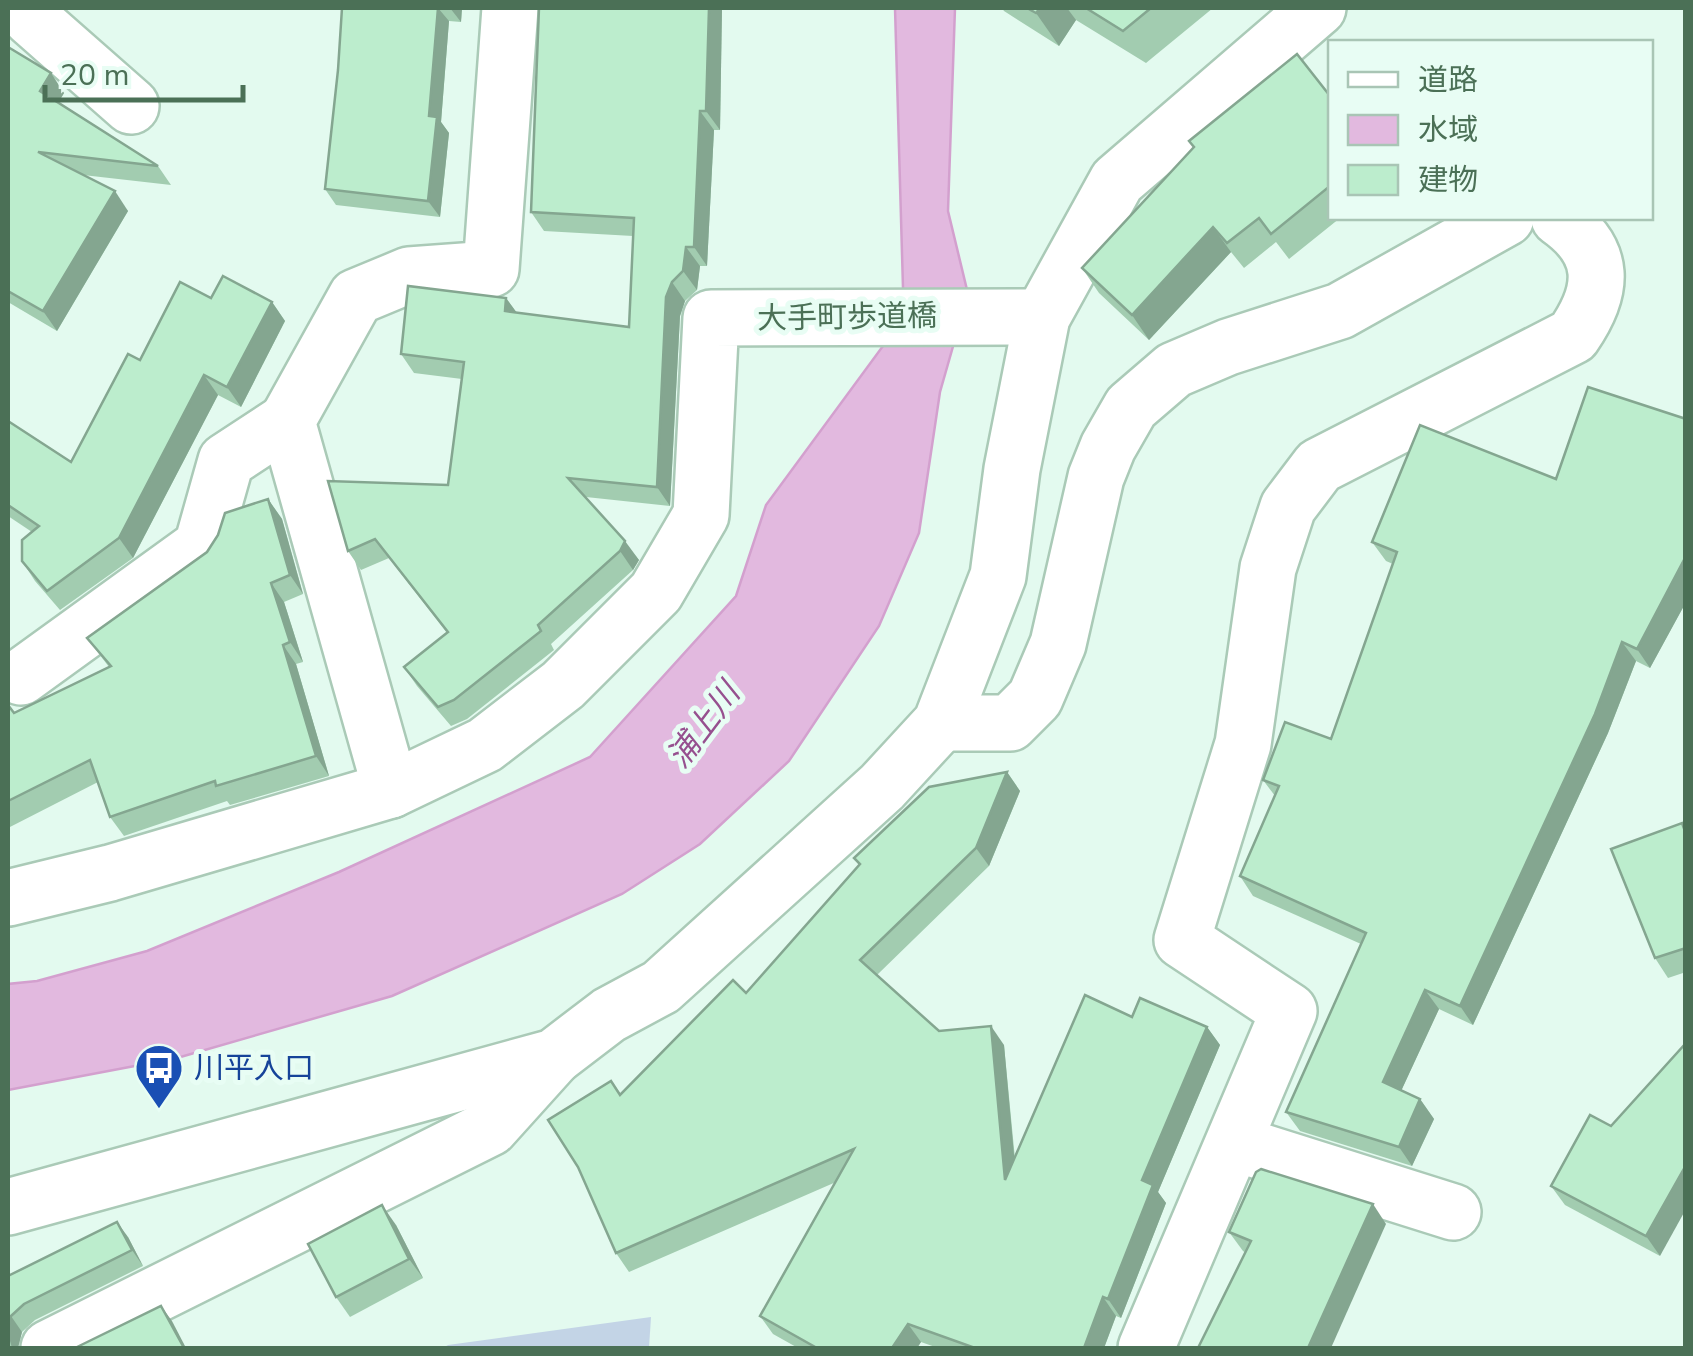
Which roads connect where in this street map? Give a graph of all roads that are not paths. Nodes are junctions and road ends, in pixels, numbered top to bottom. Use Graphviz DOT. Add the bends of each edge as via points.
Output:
graph roads {
  1 [pos="28,8"];
  2 [pos="510,8"];
  3 [pos="1318,8"];
  4 [pos="131,106"];
  5 [pos="1502,220"];
  6 [pos="1562,220"];
  7 [pos="1042,317"];
  8 [pos="287,421"];
  9 [pos="21,676"];
  10 [pos="941,723"];
  11 [pos="391,790"];
  12 [pos="8,898"];
  13 [pos="554,1057"];
  14 [pos="1234,1143"];
  15 [pos="8,1207"];
  16 [pos="1453,1212"];
  17 [pos="49,1348"];
  18 [pos="1146,1348"];
  1 -- 4 [label="street" via="31,18"];
  2 -- 8 [label="street" via="490,269 409,275 356,297"];
  3 -- 7 [label="street" via="1117,181"];
  5 -- 10 [label="street" via="1340,312 1174,370 1131,408 1096,477 1058,644 1035,698 1010,724"];
  6 -- 14 [label="street" via="1582,235 1599,274 1588,314 1573,336 1320,466 1288,507 1268,568 1243,744 1182,940 1289,1011"];
  7 -- 10 [label="street" via="998,576"];
  7 -- 11 [label="street, 大手町歩道橋" via="711,318 701,515 656,592 563,684 485,745"];
  8 -- 9 [label="street" via="226,461 202,546"];
  8 -- 11 [label="street"];
  10 -- 13 [label="street" via="882,787 661,987 609,1015"];
  11 -- 12 [label="street"];
  13 -- 15 [label="street"];
  13 -- 17 [label="street" via="490,1128"];
  14 -- 16 [label="street"];
  14 -- 18 [label="street"];
}
